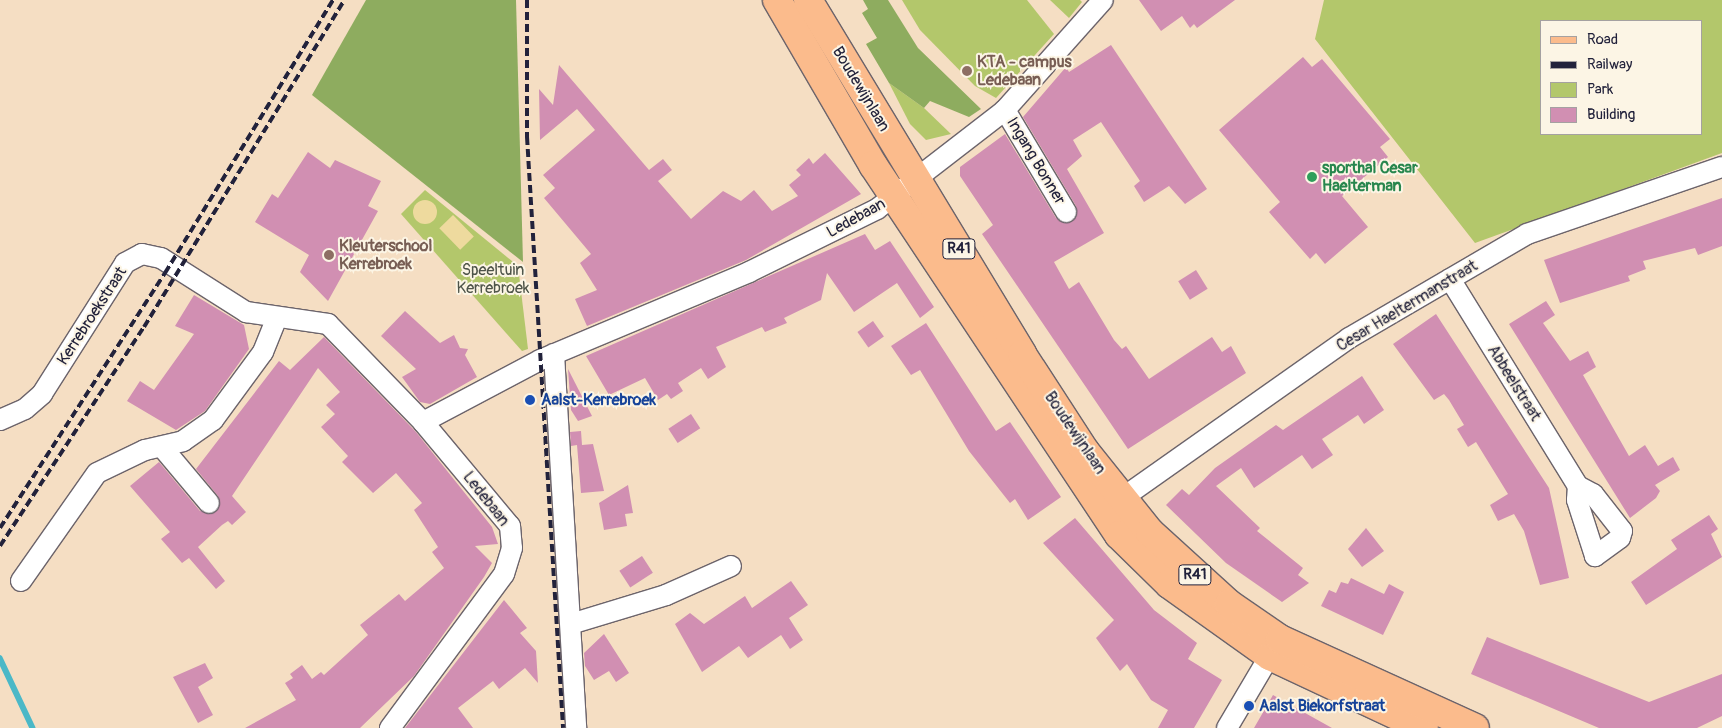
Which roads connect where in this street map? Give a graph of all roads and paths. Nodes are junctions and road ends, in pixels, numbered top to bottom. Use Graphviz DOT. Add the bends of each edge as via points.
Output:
graph roads {
  1 [pos="777,0"];
  2 [pos="808,0"];
  3 [pos="1103,0"];
  4 [pos="1005,110"];
  5 [pos="1722,167"];
  6 [pos="917,181"];
  7 [pos="894,197"];
  8 [pos="1066,212"];
  9 [pos="1450,280"];
  10 [pos="276,318"];
  11 [pos="554,354"];
  12 [pos="0,420"];
  13 [pos="423,422"];
  14 [pos="162,447"];
  15 [pos="1578,486"];
  16 [pos="1121,499"];
  17 [pos="209,503"];
  18 [pos="731,566"];
  19 [pos="21,581"];
  20 [pos="574,623"];
  21 [pos="1275,648"];
  22 [pos="390,728"];
  23 [pos="576,728"];
  24 [pos="1227,728"];
  25 [pos="1424,728"];
  26 [pos="1476,728"];
  1 -- 7 [label="main road, Boudewijnlaan / R41"];
  2 -- 6 [label="main road, Boudewijnlaan / R41"];
  3 -- 4 [label="street, Ledebaan"];
  4 -- 6 [label="street, Ledebaan"];
  4 -- 8 [label="street, Ingang Bonner"];
  5 -- 9 [label="street, Cesar Haeltermanstraat" via="1527,234"];
  6 -- 7 [label="street, Ledebaan"];
  6 -- 16 [label="main road, Boudewijnlaan / R41" via="1022,354"];
  7 -- 11 [label="street, Ledebaan" via="799,249"];
  7 -- 21 [label="main road, Boudewijnlaan / R41" via="1119,535 1169,584"];
  9 -- 15 [label="street, Abbeelstraat"];
  9 -- 16 [label="street, Cesar Haeltermanstraat" via="1349,338"];
  10 -- 12 [label="street, Kerrebroekstraat" via="246,312 161,258 142,254 125,263 42,394 26,409"];
  10 -- 13 [label="street, Kerrebroekstraat" via="328,324"];
  10 -- 14 [label="street" via="263,352 213,420 194,436"];
  11 -- 13 [label="street, Ledebaan"];
  11 -- 20 [label="street"];
  13 -- 22 [label="street, Ledebaan" via="510,526 512,548 504,574"];
  14 -- 17 [label="street"];
  14 -- 19 [label="street" via="96,473"];
  16 -- 21 [label="main road, Boudewijnlaan / R41" via="1182,563"];
  18 -- 20 [label="street" via="666,594"];
  20 -- 23 [label="street"];
  21 -- 24 [label="street"];
  21 -- 25 [label="main road, Boudewijnlaan / R41"];
  21 -- 26 [label="main road, Boudewijnlaan / R41"];
}
